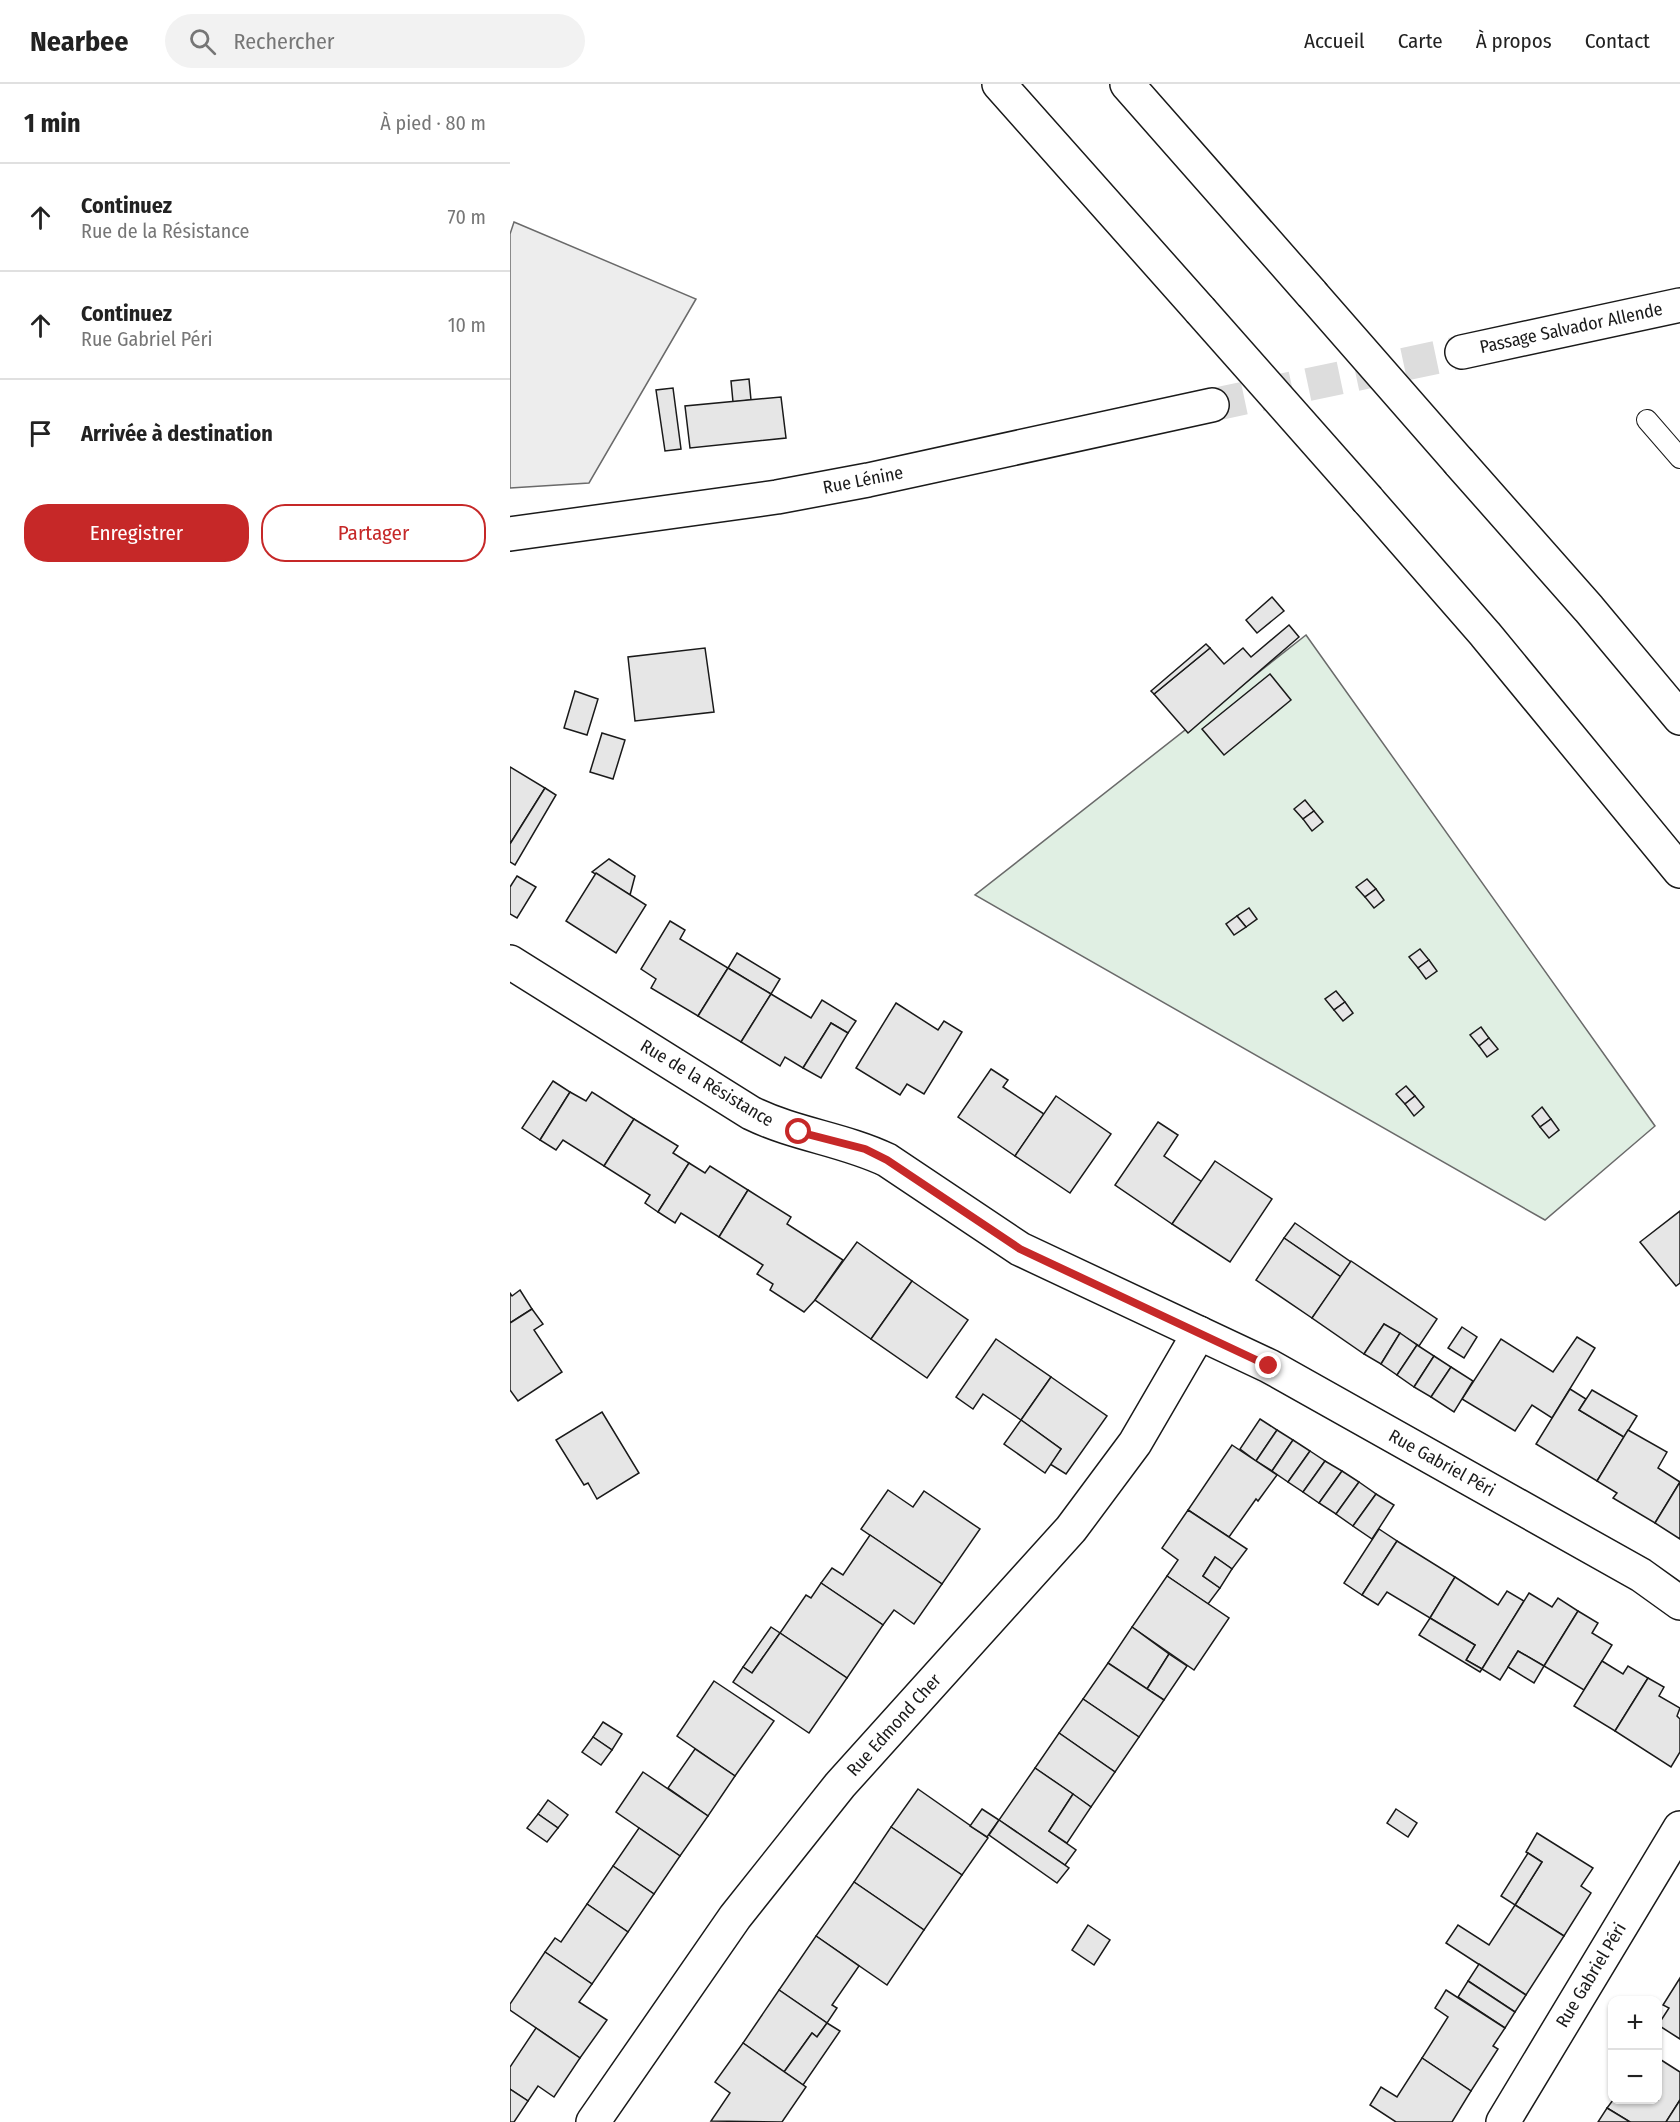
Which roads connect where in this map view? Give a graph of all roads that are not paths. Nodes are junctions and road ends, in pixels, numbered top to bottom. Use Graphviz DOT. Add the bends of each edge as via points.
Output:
graph roads {
  1 [pos="999,84"];
  2 [pos="1127,84"];
  3 [pos="1680,305"];
  4 [pos="1462,352"];
  5 [pos="1212,405"];
  6 [pos="1647,420"];
  7 [pos="1680,458"];
  8 [pos="510,534"];
  9 [pos="1680,717"];
  10 [pos="1680,871"];
  11 [pos="510,962"];
  12 [pos="1199,1333"];
  13 [pos="1680,1603"];
  14 [pos="1680,1828"];
  15 [pos="593,2122"];
  16 [pos="1503,2122"];
  1 -- 10 [label="main road, bridge" via="1485,634"];
  2 -- 9 [label="main road, bridge" via="1582,600"];
  3 -- 4 [label="main road, Passage Salvador Allende"];
  5 -- 8 [label="main road, Rue Lénine" via="777,497"];
  6 -- 7 [label="lane"];
  11 -- 12 [label="main road, Rue de la Résistance" via="751,1113 775,1125 865,1149 1020,1249"];
  12 -- 13 [label="main road, Rue Gabriel Péri" via="1269,1366 1641,1575"];
  12 -- 15 [label="main road, Rue Edmond Cher" via="1135,1443 1084,1511 1040,1565 840,1785 735,1917"];
  14 -- 16 [label="main road, Rue Gabriel Péri"];
}
